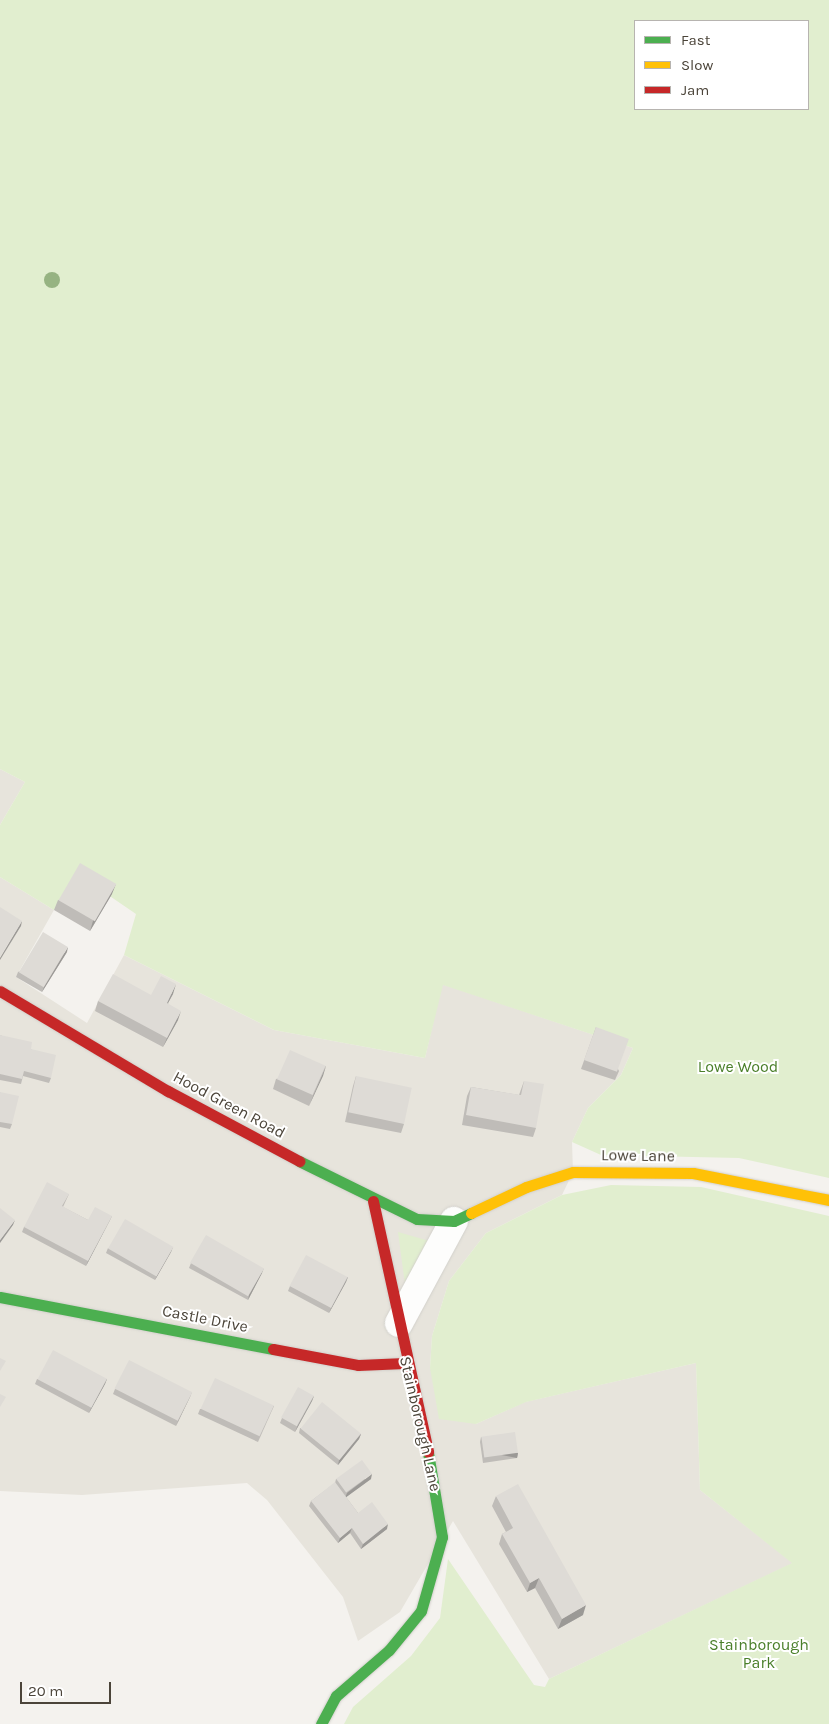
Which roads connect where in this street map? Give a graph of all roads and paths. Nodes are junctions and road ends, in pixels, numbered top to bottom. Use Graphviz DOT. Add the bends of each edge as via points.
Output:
graph roads {
  1 [pos="0,991"];
  2 [pos="829,1200"];
  3 [pos="373,1201"];
  4 [pos="454,1221"];
  5 [pos="0,1297"];
  6 [pos="399,1322"];
  7 [pos="405,1363"];
  8 [pos="321,1724"];
  1 -- 3 [label="street, Hood Green Road" via="150,1081"];
  2 -- 4 [label="street, Lowe Lane" via="694,1173 573,1172 526,1187"];
  3 -- 4 [label="street, Hood Green Road" via="416,1219"];
  3 -- 6 [label="street, Stainborough Lane"];
  4 -- 6 [label="street"];
  5 -- 7 [label="street, Castle Drive" via="358,1365"];
  6 -- 7 [label="street, Stainborough Lane"];
  7 -- 8 [label="street, Stainborough Lane" via="433,1472 442,1537 421,1611 389,1650 336,1696"];
}
